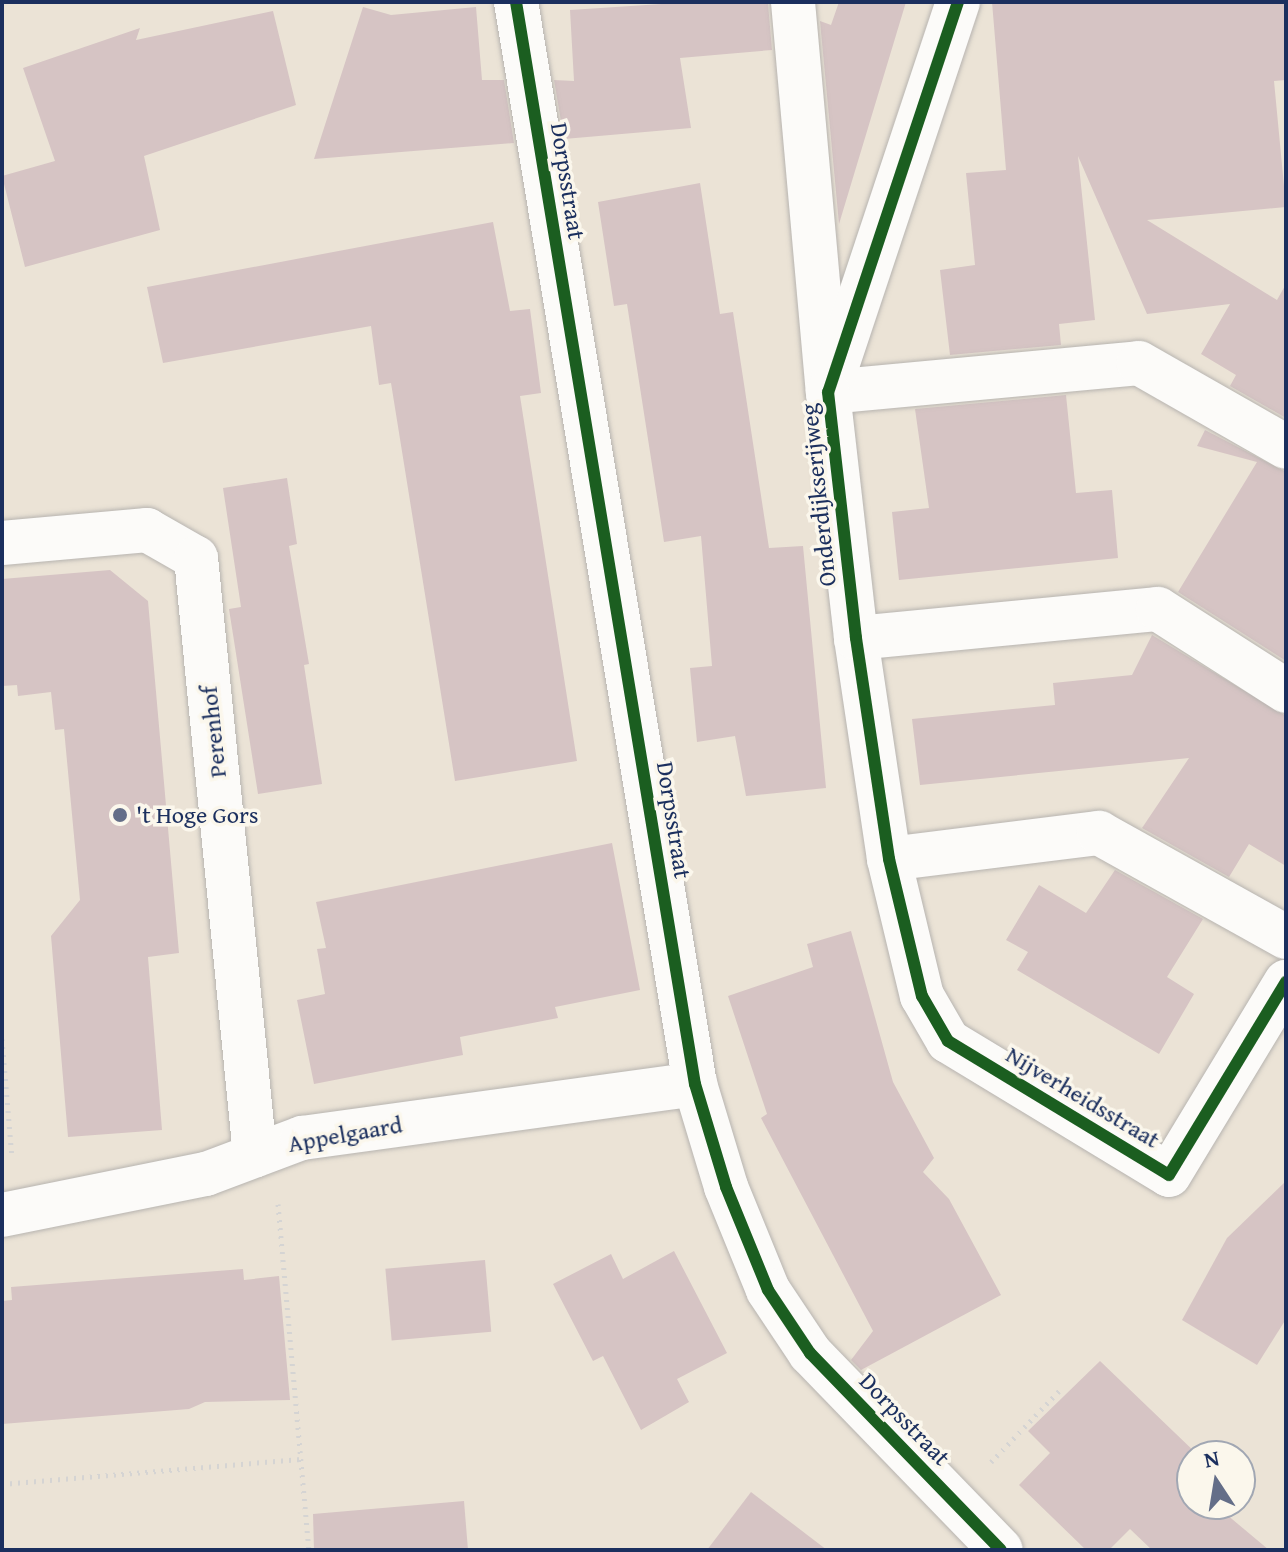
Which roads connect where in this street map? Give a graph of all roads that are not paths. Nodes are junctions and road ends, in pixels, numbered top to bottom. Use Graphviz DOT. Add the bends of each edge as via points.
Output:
graph roads {
  1 [pos="516,2"];
  2 [pos="793,2"];
  3 [pos="958,2"];
  4 [pos="828,392"];
  5 [pos="1286,447"];
  6 [pos="2,543"];
  7 [pos="856,638"];
  8 [pos="1286,691"];
  9 [pos="889,859"];
  10 [pos="1286,937"];
  11 [pos="1286,982"];
  12 [pos="922,996"];
  13 [pos="695,1084"];
  14 [pos="264,1151"];
  15 [pos="9,1214"];
  16 [pos="1001,1550"];
  1 -- 13 [label="street, Dorpsstraat"];
  2 -- 4 [label="street, Onderdijkserijweg"];
  3 -- 4 [label="street, Onderdijkserijweg"];
  4 -- 5 [label="street, Onderdijkserijweg" via="1139,363"];
  4 -- 7 [label="street, Onderdijkserijweg"];
  6 -- 14 [label="street, Perenhof" via="147,530 196,558"];
  7 -- 8 [label="street" via="1158,609"];
  7 -- 9 [label="street, Onderdijkserijweg"];
  9 -- 10 [label="street" via="1099,833"];
  9 -- 12 [label="street, Onderdijkserijweg"];
  11 -- 12 [label="street, Nijverheidsstraat" via="1169,1175 948,1041"];
  13 -- 14 [label="street, Appelgaard" via="302,1138"];
  13 -- 16 [label="street, Dorpsstraat" via="726,1187 768,1290 810,1353"];
  14 -- 15 [label="street, Appelgaard" via="206,1174"];
}
